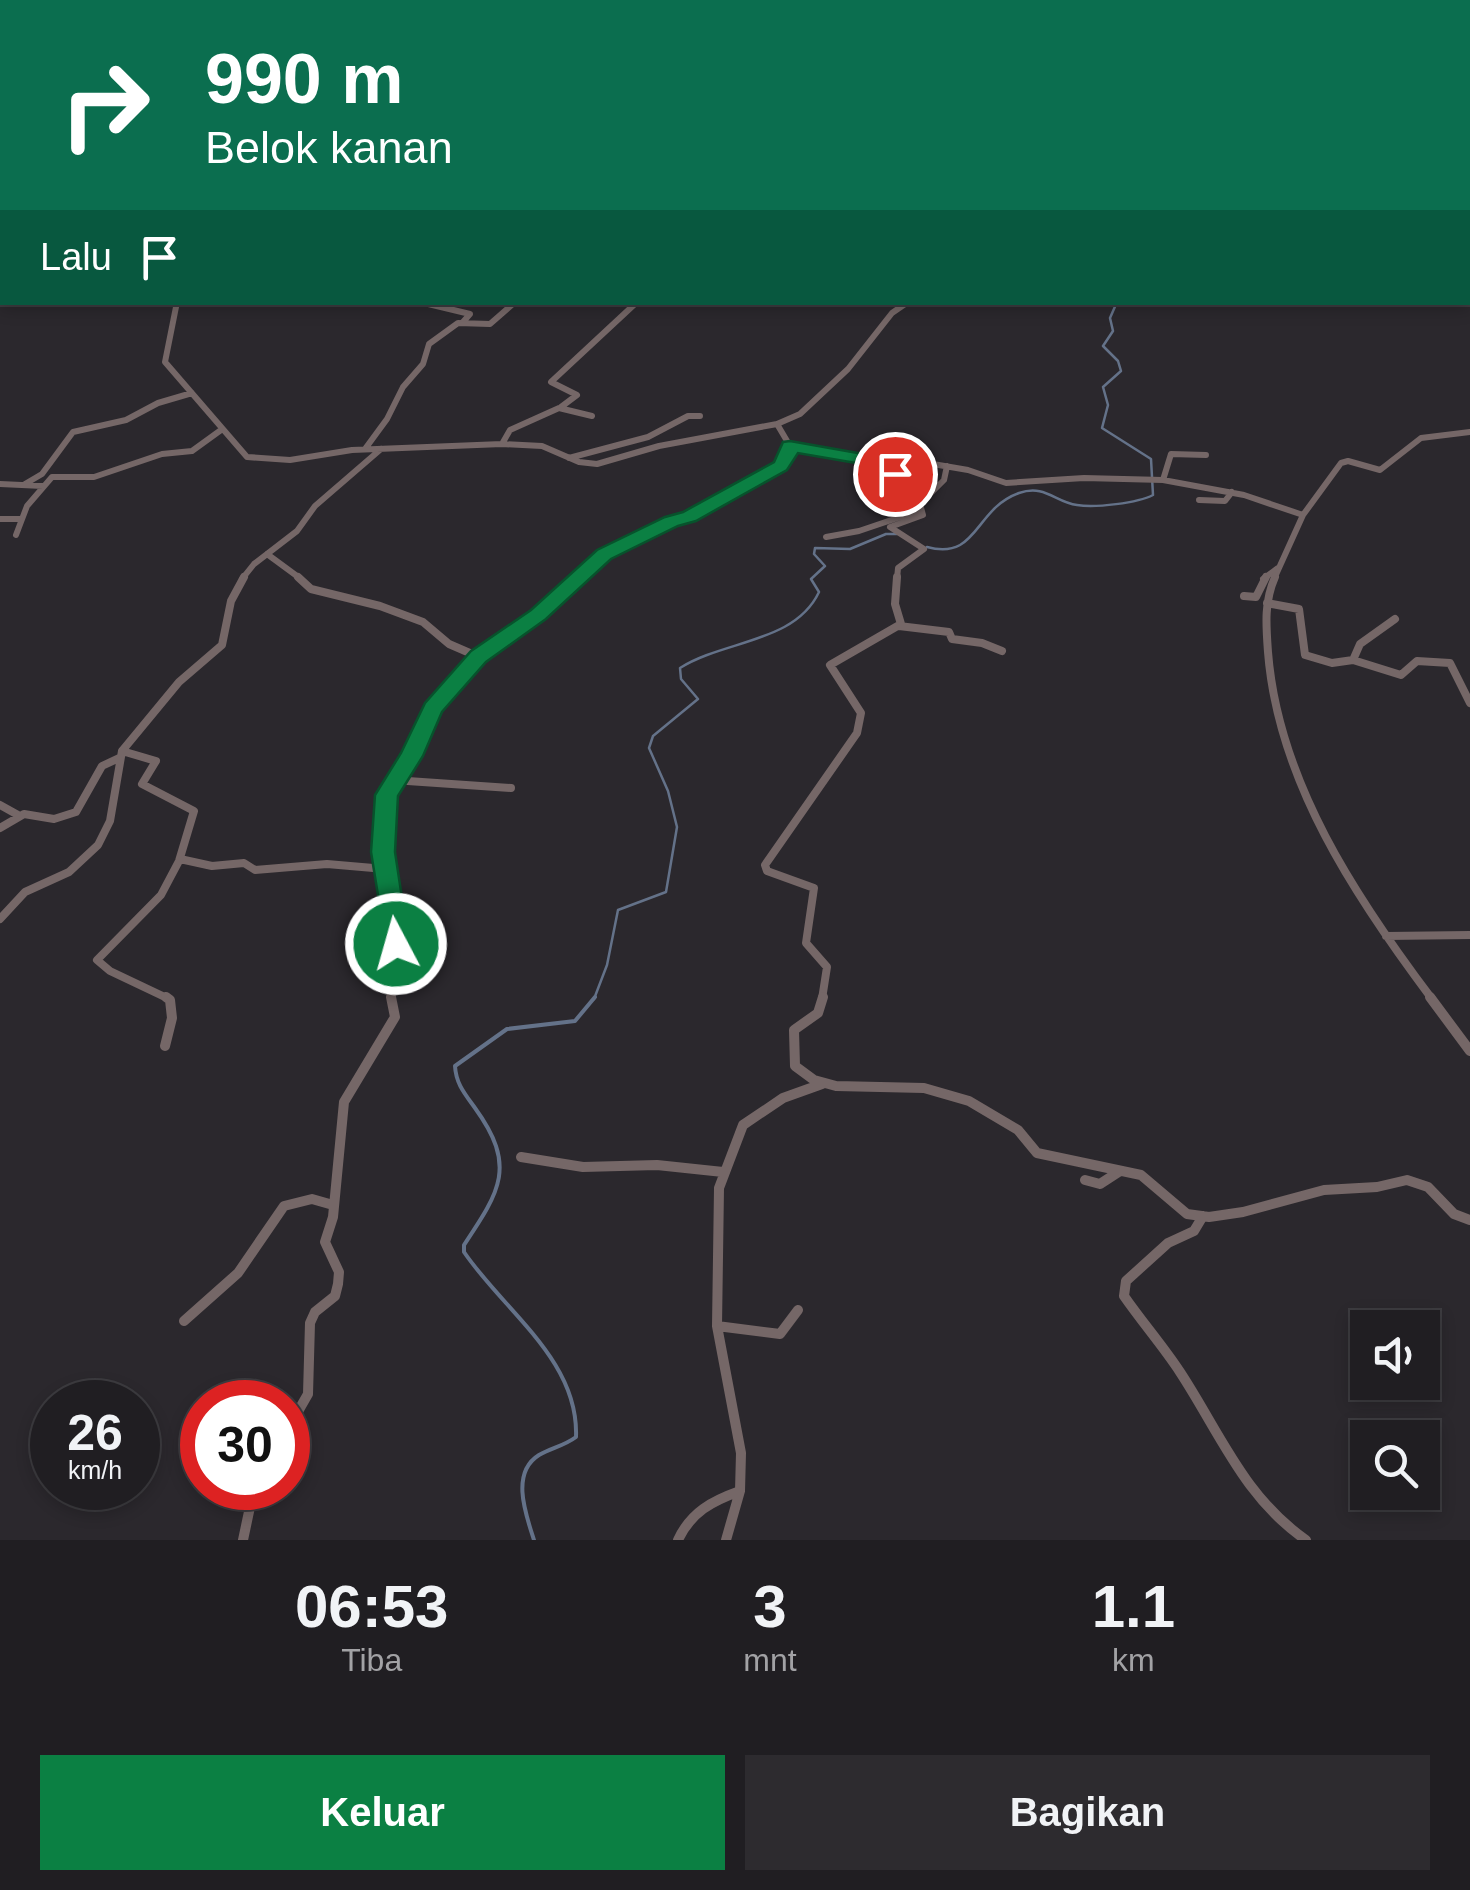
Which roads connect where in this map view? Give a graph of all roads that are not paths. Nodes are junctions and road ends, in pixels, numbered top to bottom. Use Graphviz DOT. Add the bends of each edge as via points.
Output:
graph roads {
  1 [pos="176,305"];
  2 [pos="432,305"];
  3 [pos="511,305"];
  4 [pos="634,305"];
  5 [pos="904,305"];
  6 [pos="463,322"];
  7 [pos="192,394"];
  8 [pos="561,407"];
  9 [pos="592,416"];
  10 [pos="700,416"];
  11 [pos="777,424"];
  12 [pos="221,430"];
  13 [pos="1470,432"];
  14 [pos="502,444"];
  15 [pos="790,446"];
  16 [pos="381,449"];
  17 [pos="364,450"];
  18 [pos="1206,455"];
  19 [pos="570,458"];
  20 [pos="879,462"];
  21 [pos="947,466"];
  22 [pos="1163,480"];
  23 [pos="1234,480"];
  24 [pos="906,482"];
  25 [pos="0,484"];
  26 [pos="25,484"];
  27 [pos="42,486"];
  28 [pos="1230,492"];
  29 [pos="1199,500"];
  30 [pos="921,510"];
  31 [pos="1303,515"];
  32 [pos="0,519"];
  33 [pos="20,519"];
  34 [pos="16,535"];
  35 [pos="826,537"];
  36 [pos="266,554"];
  37 [pos="1278,568"];
  38 [pos="1244,596"];
  39 [pos="1267,603"];
  40 [pos="1394,619"];
  41 [pos="899,626"];
  42 [pos="1002,651"];
  43 [pos="479,657"];
  44 [pos="1353,660"];
  45 [pos="1470,703"];
  46 [pos="121,755"];
  47 [pos="393,780"];
  48 [pos="510,788"];
  49 [pos="0,806"];
  50 [pos="18,816"];
  51 [pos="0,828"];
  52 [pos="180,859"];
  53 [pos="385,868"];
  54 [pos="0,920"];
  55 [pos="1470,935"];
  56 [pos="1386,936"];
  57 [pos="165,1046"];
  58 [pos="1470,1051"];
  59 [pos="826,1083"];
  60 [pos="520,1157"];
  61 [pos="1120,1171"];
  62 [pos="722,1172"];
  63 [pos="1085,1180"];
  64 [pos="333,1205"];
  65 [pos="1203,1216"];
  66 [pos="1470,1220"];
  67 [pos="798,1310"];
  68 [pos="184,1321"];
  69 [pos="717,1326"];
  70 [pos="308,1380"];
  71 [pos="740,1491"];
  72 [pos="249,1510"];
  73 [pos="243,1540"];
  74 [pos="678,1540"];
  75 [pos="726,1540"];
  76 [pos="1306,1540"];
  1 -- 7 [label="street" via="165,359"];
  2 -- 6 [label="street" via="470,314"];
  3 -- 6 [label="street" via="490,324"];
  4 -- 8 [label="street" via="551,382 577,394"];
  5 -- 11 [label="street" via="848,369 800,414"];
  6 -- 17 [label="street" via="427,346 423,364"];
  7 -- 12 [label="street"];
  7 -- 26 [label="street" via="73,432 41,475"];
  8 -- 9 [label="street"];
  8 -- 14 [label="street" via="510,430"];
  10 -- 19 [label="street"];
  11 -- 15 [label="street"];
  11 -- 19 [label="street" via="597,464"];
  12 -- 17 [label="street" via="253,459"];
  12 -- 27 [label="street" via="194,450 94,478 52,477"];
  13 -- 31 [label="street" via="1420,438 1378,470 1342,462"];
  14 -- 16 [label="street"];
  14 -- 19 [label="street" via="542,446"];
  15 -- 20 [label="street"];
  15 -- 43 [label="street" via="780,466 690,517 604,554"];
  16 -- 17 [label="street"];
  16 -- 36 [label="street"];
  18 -- 22 [label="street" via="1171,454"];
  20 -- 21 [label="street"];
  20 -- 24 [label="street"];
  21 -- 22 [label="street" via="1006,484"];
  21 -- 30 [label="street"];
  22 -- 28 [label="street"];
  23 -- 28 [label="street"];
  25 -- 26 [label="street"];
  26 -- 27 [label="street"];
  27 -- 33 [label="street"];
  28 -- 29 [label="street" via="1225,501"];
  28 -- 31 [label="street"];
  30 -- 35 [label="street"];
  30 -- 41 [label="street" via="894,532 924,548 898,568"];
  31 -- 37 [label="street"];
  32 -- 33 [label="street"];
  33 -- 34 [label="street"];
  36 -- 43 [label="street" via="310,589 423,622"];
  36 -- 46 [label="street" via="236,589 220,648 179,682"];
  37 -- 38 [label="street" via="1257,596"];
  37 -- 39 [label="street"];
  39 -- 44 [label="street" via="1299,609 1305,655"];
  39 -- 56 [label="street" via="1266,666 1294,765 1342,866"];
  40 -- 44 [label="street" via="1360,644"];
  41 -- 42 [label="street" via="950,632 952,639"];
  41 -- 59 [label="street" via="830,665 861,713 859,728 765,865 816,891 806,943 825,956 830,972 818,1013 794,1030 793,1061 798,1071"];
  43 -- 47 [label="street" via="432,708"];
  44 -- 45 [label="street" via="1401,675 1417,661 1450,663"];
  46 -- 50 [label="street" via="102,766 76,812 54,819"];
  46 -- 52 [label="street" via="156,761 142,784 193,810"];
  46 -- 54 [label="street" via="110,821 98,845 68,872 25,892"];
  47 -- 48 [label="street"];
  47 -- 53 [label="street" via="383,828"];
  49 -- 50 [label="street"];
  50 -- 51 [label="street"];
  52 -- 53 [label="street" via="243,863 255,870"];
  52 -- 57 [label="street" via="156,902 97,960 170,1000"];
  53 -- 64 [label="street" via="394,916 394,1017 346,1096"];
  55 -- 56 [label="street"];
  56 -- 58 [label="street"];
  59 -- 61 [label="street" via="944,1092 1018,1130 1037,1153"];
  59 -- 62 [label="street" via="783,1098 744,1125"];
  60 -- 62 [label="street" via="583,1168 657,1164"];
  61 -- 63 [label="street" via="1100,1184"];
  61 -- 65 [label="street" via="1141,1175 1180,1210"];
  62 -- 69 [label="street"];
  64 -- 68 [label="street" via="313,1197 289,1200 240,1272"];
  64 -- 70 [label="street" via="325,1242 338,1284 310,1323"];
  65 -- 66 [label="street" via="1407,1180"];
  65 -- 76 [label="street" via="1194,1231 1168,1243 1126,1281 1124,1296 1182,1375 1252,1493"];
  67 -- 69 [label="street" via="780,1334"];
  69 -- 71 [label="street" via="741,1454"];
  71 -- 74 [label="street" via="702,1506"];
  71 -- 75 [label="street"];
  72 -- 73 [label="street"];
}
